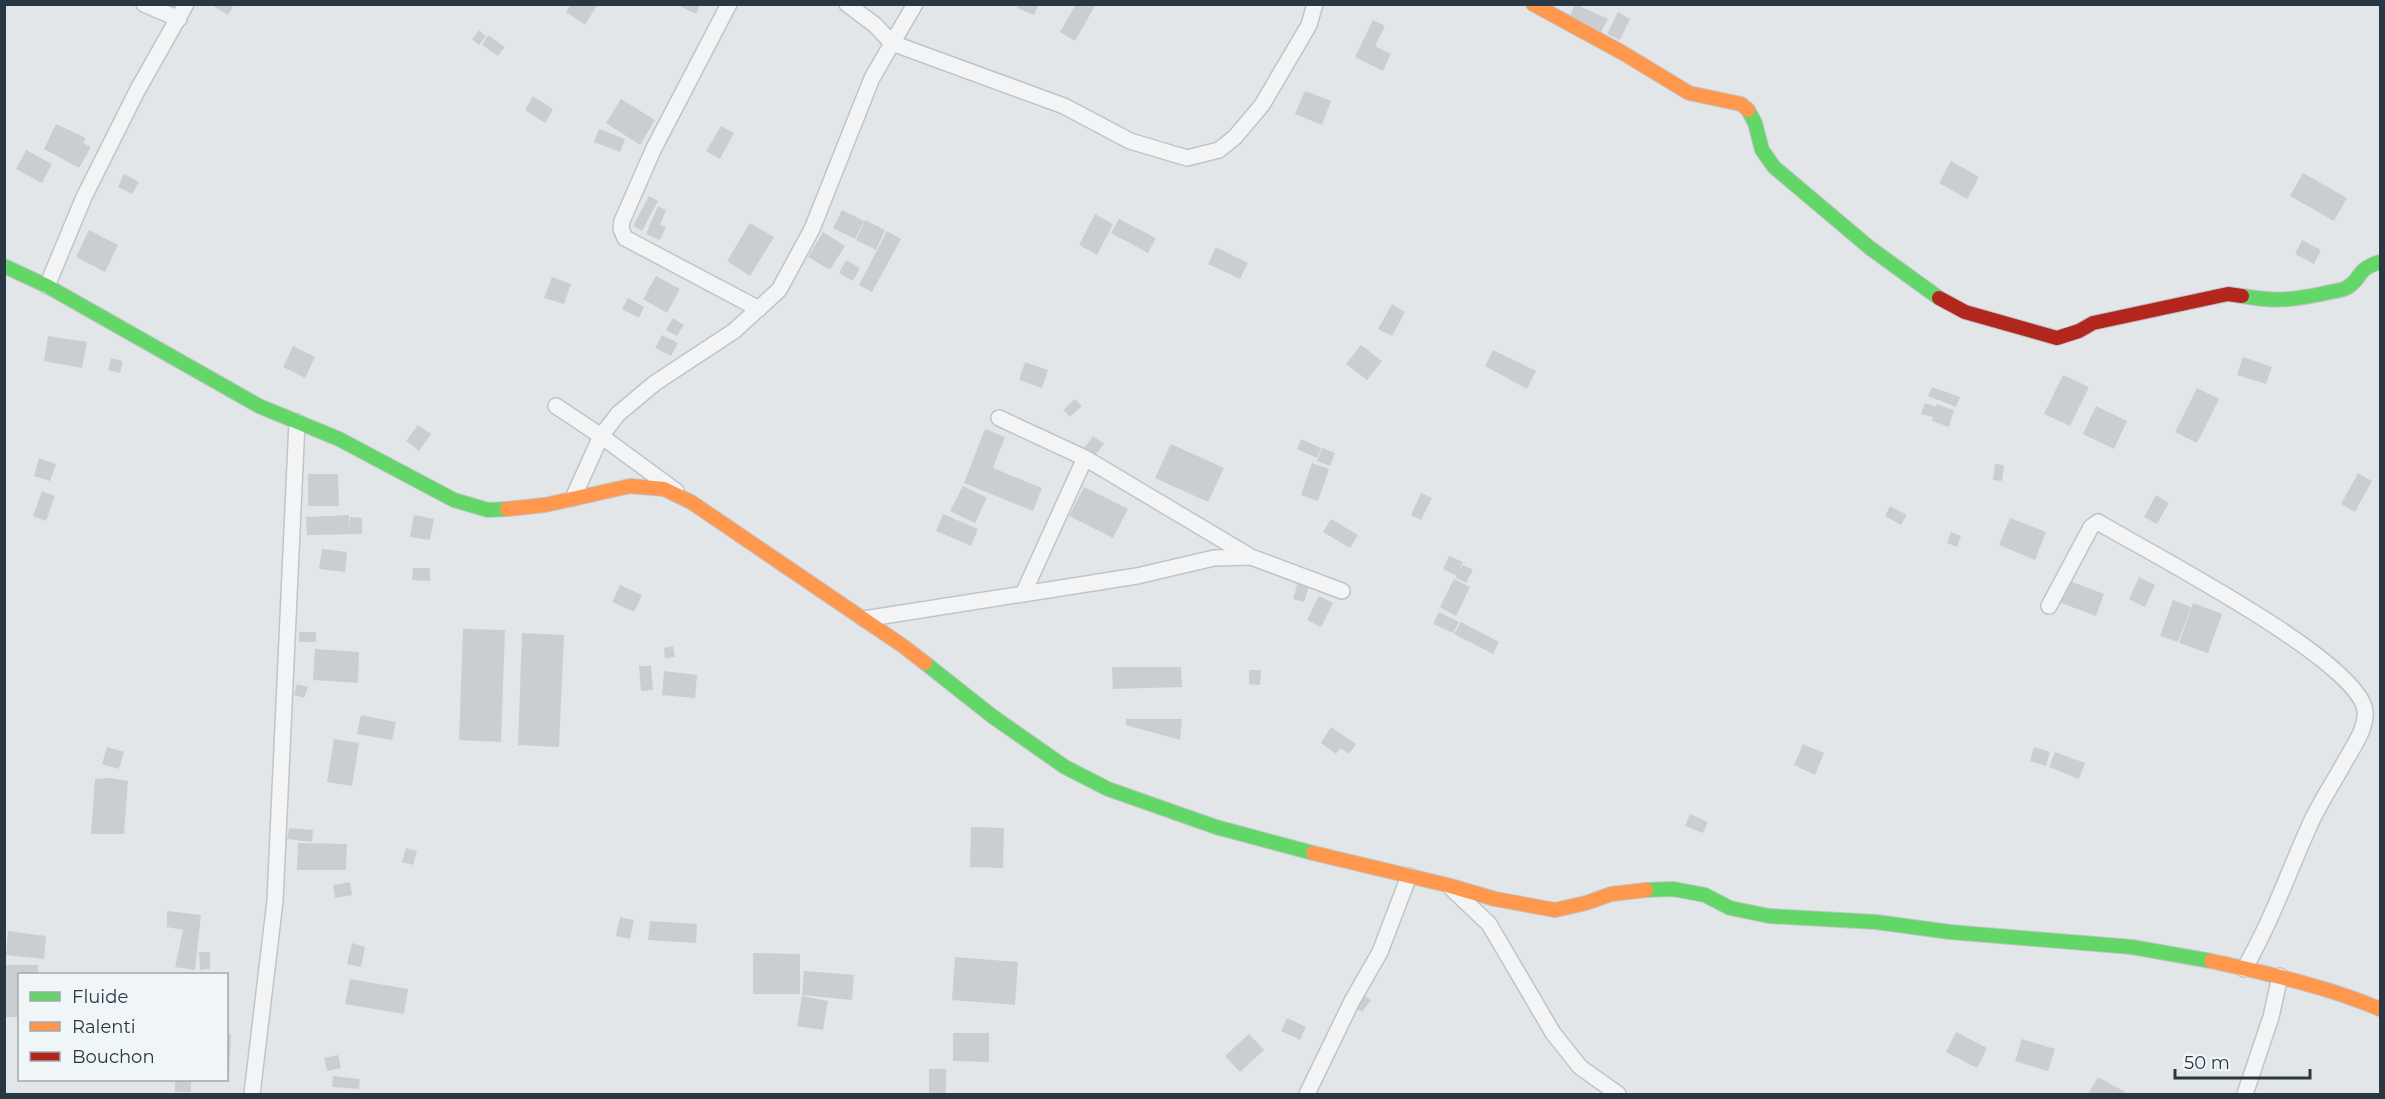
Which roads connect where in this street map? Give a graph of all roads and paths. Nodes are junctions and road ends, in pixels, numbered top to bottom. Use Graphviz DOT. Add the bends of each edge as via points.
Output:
graph roads {
  1 [pos="144,4"];
  2 [pos="186,4"];
  3 [pos="729,4"];
  4 [pos="847,4"];
  5 [pos="915,4"];
  6 [pos="1315,4"];
  7 [pos="1533,4"];
  8 [pos="179,19"];
  9 [pos="892,43"];
  10 [pos="2380,262"];
  11 [pos="4,266"];
  12 [pos="47,286"];
  13 [pos="759,309"];
  14 [pos="556,406"];
  15 [pos="999,418"];
  16 [pos="297,422"];
  17 [pos="601,436"];
  18 [pos="1085,458"];
  19 [pos="573,498"];
  20 [pos="691,502"];
  21 [pos="1251,557"];
  22 [pos="1342,591"];
  23 [pos="1023,594"];
  24 [pos="2049,606"];
  25 [pos="864,619"];
  26 [pos="1409,876"];
  27 [pos="1447,885"];
  28 [pos="2244,969"];
  29 [pos="2280,976"];
  30 [pos="2380,1009"];
  31 [pos="252,1095"];
  32 [pos="1307,1095"];
  33 [pos="1617,1095"];
  34 [pos="2245,1095"];
  1 -- 8 [label="street"];
  2 -- 8 [label="street"];
  3 -- 13 [label="street" via="654,148 621,229 625,238"];
  4 -- 9 [label="street"];
  5 -- 9 [label="street"];
  6 -- 9 [label="street" via="1308,26 1262,105 1219,150 1187,158 1130,141 1064,106"];
  7 -- 10 [label="street" via="1689,93 1741,104 1751,116 1762,150 1774,167 1824,211 1939,298 1965,312 2009,326 2057,338 2093,323 2228,294 2270,301 2292,300 2348,287 2364,267"];
  8 -- 12 [label="street" via="137,91 84,197"];
  9 -- 13 [label="street" via="872,78 795,263 778,290"];
  11 -- 12 [label="street"];
  12 -- 16 [label="street" via="258,406"];
  13 -- 17 [label="street" via="734,331 636,398"];
  14 -- 17 [label="street"];
  15 -- 18 [label="street"];
  16 -- 19 [label="street" via="339,439 454,500 488,510"];
  16 -- 31 [label="street" via="275,901"];
  17 -- 19 [label="street"];
  17 -- 20 [label="street"];
  18 -- 21 [label="street"];
  18 -- 23 [label="street"];
  19 -- 20 [label="street" via="630,486 664,489"];
  20 -- 25 [label="street"];
  21 -- 22 [label="street"];
  21 -- 23 [label="street" via="1214,558 1137,576"];
  23 -- 25 [label="street"];
  24 -- 28 [label="street" via="2091,527 2098,522 2271,622 2323,660 2362,700 2364,721 2358,738 2314,817 2263,936"];
  25 -- 26 [label="street" via="1065,767 1108,789 1216,827"];
  26 -- 27 [label="street"];
  26 -- 32 [label="street" via="1380,952"];
  27 -- 28 [label="street" via="1555,910 1611,894 1673,889 1769,916 1876,922 2132,947"];
  27 -- 33 [label="street" via="1490,924 1553,1033 1580,1067"];
  28 -- 29 [label="street"];
  29 -- 30 [label="street"];
  29 -- 34 [label="street"];
}
